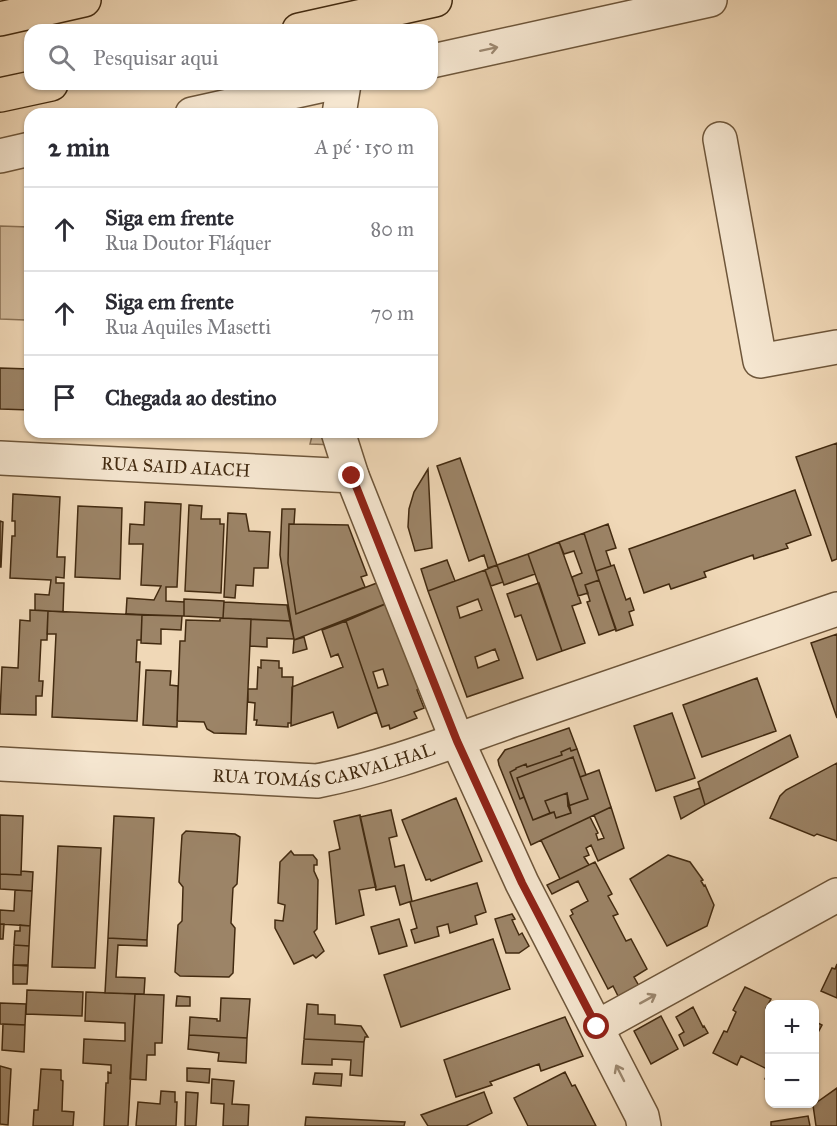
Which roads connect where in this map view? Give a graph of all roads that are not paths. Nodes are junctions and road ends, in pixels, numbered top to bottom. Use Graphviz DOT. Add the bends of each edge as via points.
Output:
graph roads {
  1 [pos="6,0"];
  2 [pos="84,0"];
  3 [pos="435,0"];
  4 [pos="710,0"];
  5 [pos="0,4"];
  6 [pos="0,19"];
  7 [pos="326,24"];
  8 [pos="438,60"];
  9 [pos="24,90"];
  10 [pos="302,90"];
  11 [pos="343,90"];
  12 [pos="0,95"];
  13 [pos="219,108"];
  14 [pos="340,108"];
  15 [pos="720,139"];
  16 [pos="24,150"];
  17 [pos="0,156"];
  18 [pos="837,347"];
  19 [pos="340,438"];
  20 [pos="0,458"];
  21 [pos="352,476"];
  22 [pos="837,609"];
  23 [pos="457,741"];
  24 [pos="0,764"];
  25 [pos="837,895"];
  26 [pos="597,1027"];
  27 [pos="644,1126"];
  1 -- 5 [label="highway"];
  2 -- 6 [label="highway"];
  3 -- 7 [label="highway"];
  8 -- 4 [label="street, one-way"];
  9 -- 12 [label="highway"];
  10 -- 13 [label="street"];
  11 -- 14 [label="street"];
  15 -- 18 [label="street" via="760,362"];
  16 -- 17 [label="street"];
  19 -- 21 [label="street"];
  20 -- 21 [label="street, RUA SAID AIACH"];
  21 -- 23 [label="street"];
  22 -- 23 [label="street, RUA TOMÁS CARVALHAL"];
  23 -- 24 [label="street, RUA TOMÁS CARVALHAL" via="350,775 317,781"];
  23 -- 26 [label="street" via="522,883"];
  26 -- 25 [label="street, one-way"];
  27 -- 26 [label="street, one-way"];
}
